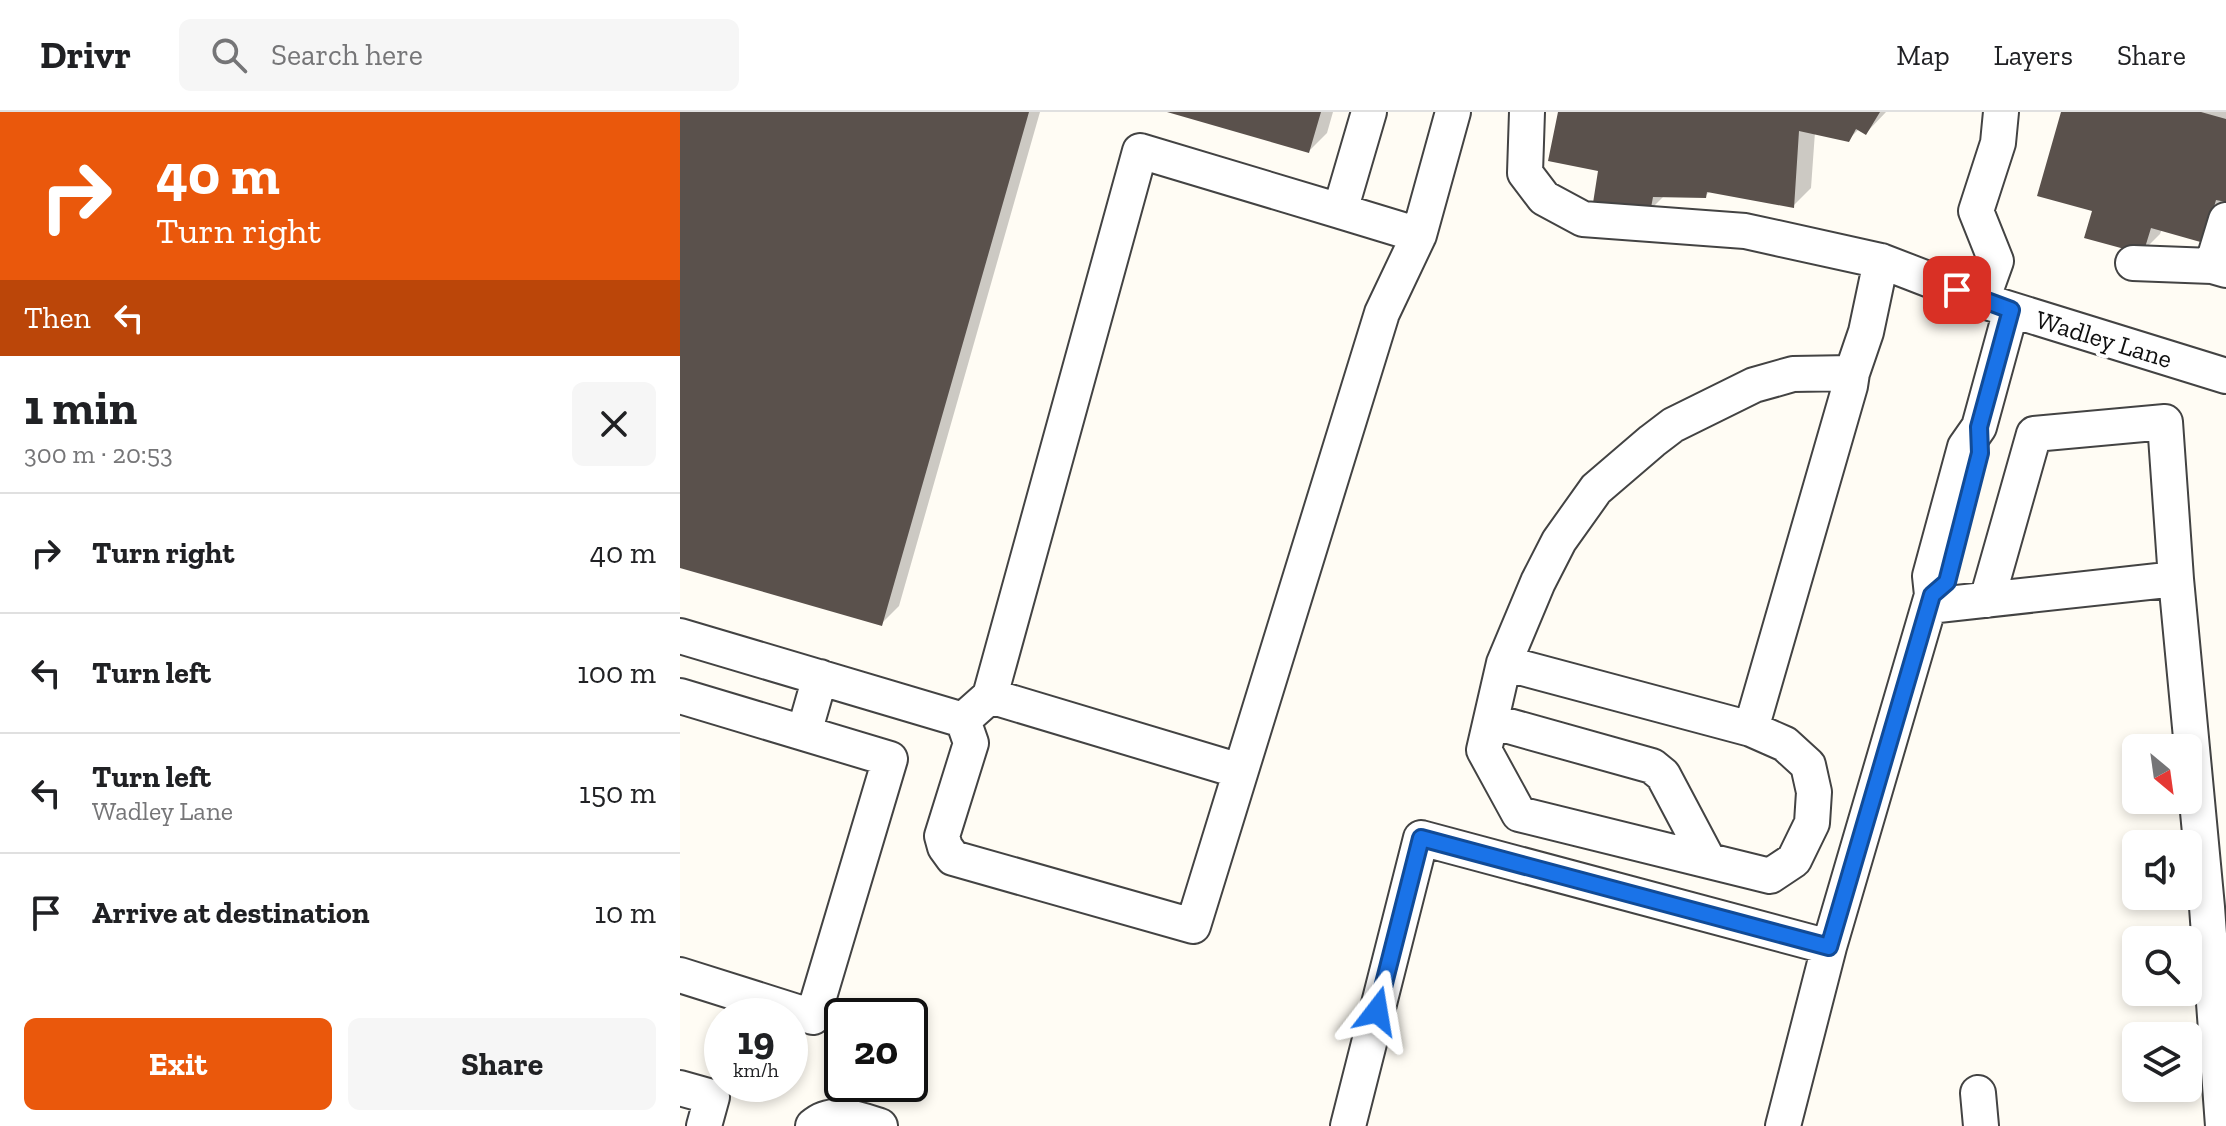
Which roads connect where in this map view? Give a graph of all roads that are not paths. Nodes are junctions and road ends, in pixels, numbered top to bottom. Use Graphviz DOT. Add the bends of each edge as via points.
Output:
graph roads {
  1 [pos="1369,112"];
  2 [pos="1453,112"];
  3 [pos="1527,112"];
  4 [pos="2001,112"];
  5 [pos="1340,211"];
  6 [pos="2226,220"];
  7 [pos="1419,235"];
  8 [pos="1881,261"];
  9 [pos="2133,263"];
  10 [pos="2219,268"];
  11 [pos="1996,305"];
  12 [pos="1852,373"];
  13 [pos="2226,376"];
  14 [pos="2176,579"];
  15 [pos="1931,600"];
  16 [pos="1987,600"];
  17 [pos="680,636"];
  18 [pos="1504,663"];
  19 [pos="820,677"];
  20 [pos="680,696"];
  21 [pos="990,696"];
  22 [pos="963,720"];
  23 [pos="1491,721"];
  24 [pos="1751,729"];
  25 [pos="804,733"];
  26 [pos="1240,771"];
  27 [pos="1708,860"];
  28 [pos="1829,947"];
  29 [pos="680,975"];
  30 [pos="680,1088"];
  31 [pos="704,1126"];
  32 [pos="813,1126"];
  33 [pos="880,1126"];
  34 [pos="1348,1126"];
  35 [pos="1783,1126"];
  36 [pos="2223,1126"];
  1 -- 5 [label="street"];
  2 -- 7 [label="street"];
  3 -- 8 [label="street, Wadley Lane" via="1525,173 1544,198 1583,219 1745,231"];
  4 -- 11 [label="street" via="1998,143 1976,211 1996,261"];
  5 -- 7 [label="street"];
  5 -- 21 [label="street" via="1140,151"];
  6 -- 10 [label="street"];
  7 -- 26 [label="street" via="1382,313"];
  8 -- 11 [label="street, Wadley Lane"];
  8 -- 12 [label="street"];
  9 -- 10 [label="street"];
  11 -- 13 [label="street, Wadley Lane"];
  11 -- 15 [label="street" via="1980,453 1955,516 1947,582"];
  12 -- 18 [label="street" via="1793,374 1754,385 1652,441 1596,489 1559,541"];
  12 -- 24 [label="street"];
  14 -- 16 [label="street"];
  14 -- 16 [label="street" via="2165,422 2034,434"];
  14 -- 36 [label="street"];
  15 -- 16 [label="street"];
  15 -- 28 [label="street"];
  17 -- 19 [label="street"];
  18 -- 23 [label="street"];
  18 -- 24 [label="street"];
  19 -- 22 [label="street"];
  19 -- 25 [label="street"];
  20 -- 25 [label="street"];
  21 -- 22 [label="street"];
  21 -- 26 [label="street"];
  22 -- 26 [label="street" via="971,743 942,836 953,858 1193,926"];
  23 -- 27 [label="street" via="1652,766 1663,775"];
  23 -- 27 [label="street" via="1484,750 1519,814"];
  24 -- 27 [label="street" via="1785,744 1808,765 1814,792 1812,823 1794,860 1770,876"];
  25 -- 29 [label="street" via="890,759 813,1017"];
  28 -- 34 [label="street" via="1421,838"];
  28 -- 35 [label="street"];
  30 -- 31 [label="street" via="712,1097"];
  32 -- 33 [label="street" via="822,1118 850,1117"];
}
